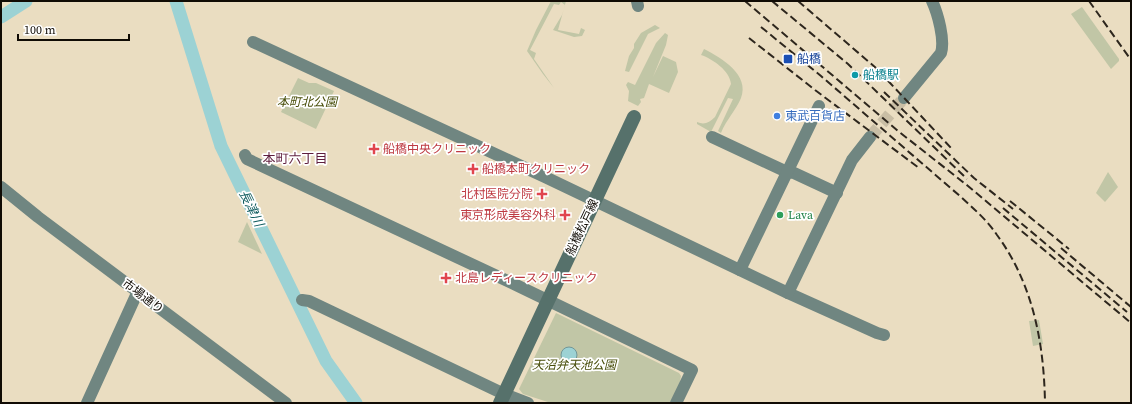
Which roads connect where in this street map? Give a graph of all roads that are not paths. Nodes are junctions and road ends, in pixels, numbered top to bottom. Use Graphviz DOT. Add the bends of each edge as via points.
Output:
graph roads {
  1 [pos="932,1"];
  2 [pos="253,42"];
  3 [pos="904,98"];
  4 [pos="819,106"];
  5 [pos="634,117"];
  6 [pos="870,136"];
  7 [pos="712,137"];
  8 [pos="245,155"];
  9 [pos="787,172"];
  10 [pos="1,187"];
  11 [pos="837,193"];
  12 [pos="594,201"];
  13 [pos="740,270"];
  14 [pos="138,291"];
  15 [pos="788,293"];
  16 [pos="302,300"];
  17 [pos="549,301"];
  18 [pos="884,335"];
  19 [pos="502,398"];
  20 [pos="87,403"];
  21 [pos="286,403"];
  22 [pos="528,403"];
  23 [pos="676,403"];
  1 -- 3 [label="street" via="943,48 939,57"];
  2 -- 12 [label="street"];
  4 -- 9 [label="street"];
  5 -- 12 [label="main road, 船橋松戸線"];
  6 -- 11 [label="street" via="856,154"];
  7 -- 9 [label="street"];
  8 -- 17 [label="street" via="247,159"];
  9 -- 11 [label="street"];
  9 -- 13 [label="street"];
  10 -- 14 [label="street, 市場通り"];
  11 -- 15 [label="street"];
  12 -- 13 [label="street"];
  12 -- 17 [label="main road, 船橋松戸線"];
  13 -- 15 [label="street"];
  14 -- 20 [label="street"];
  14 -- 21 [label="street, 市場通り"];
  15 -- 18 [label="street"];
  16 -- 19 [label="street" via="309,301"];
  17 -- 19 [label="main road, 船橋松戸線"];
  17 -- 23 [label="street" via="692,370"];
  19 -- 22 [label="street"];
}
